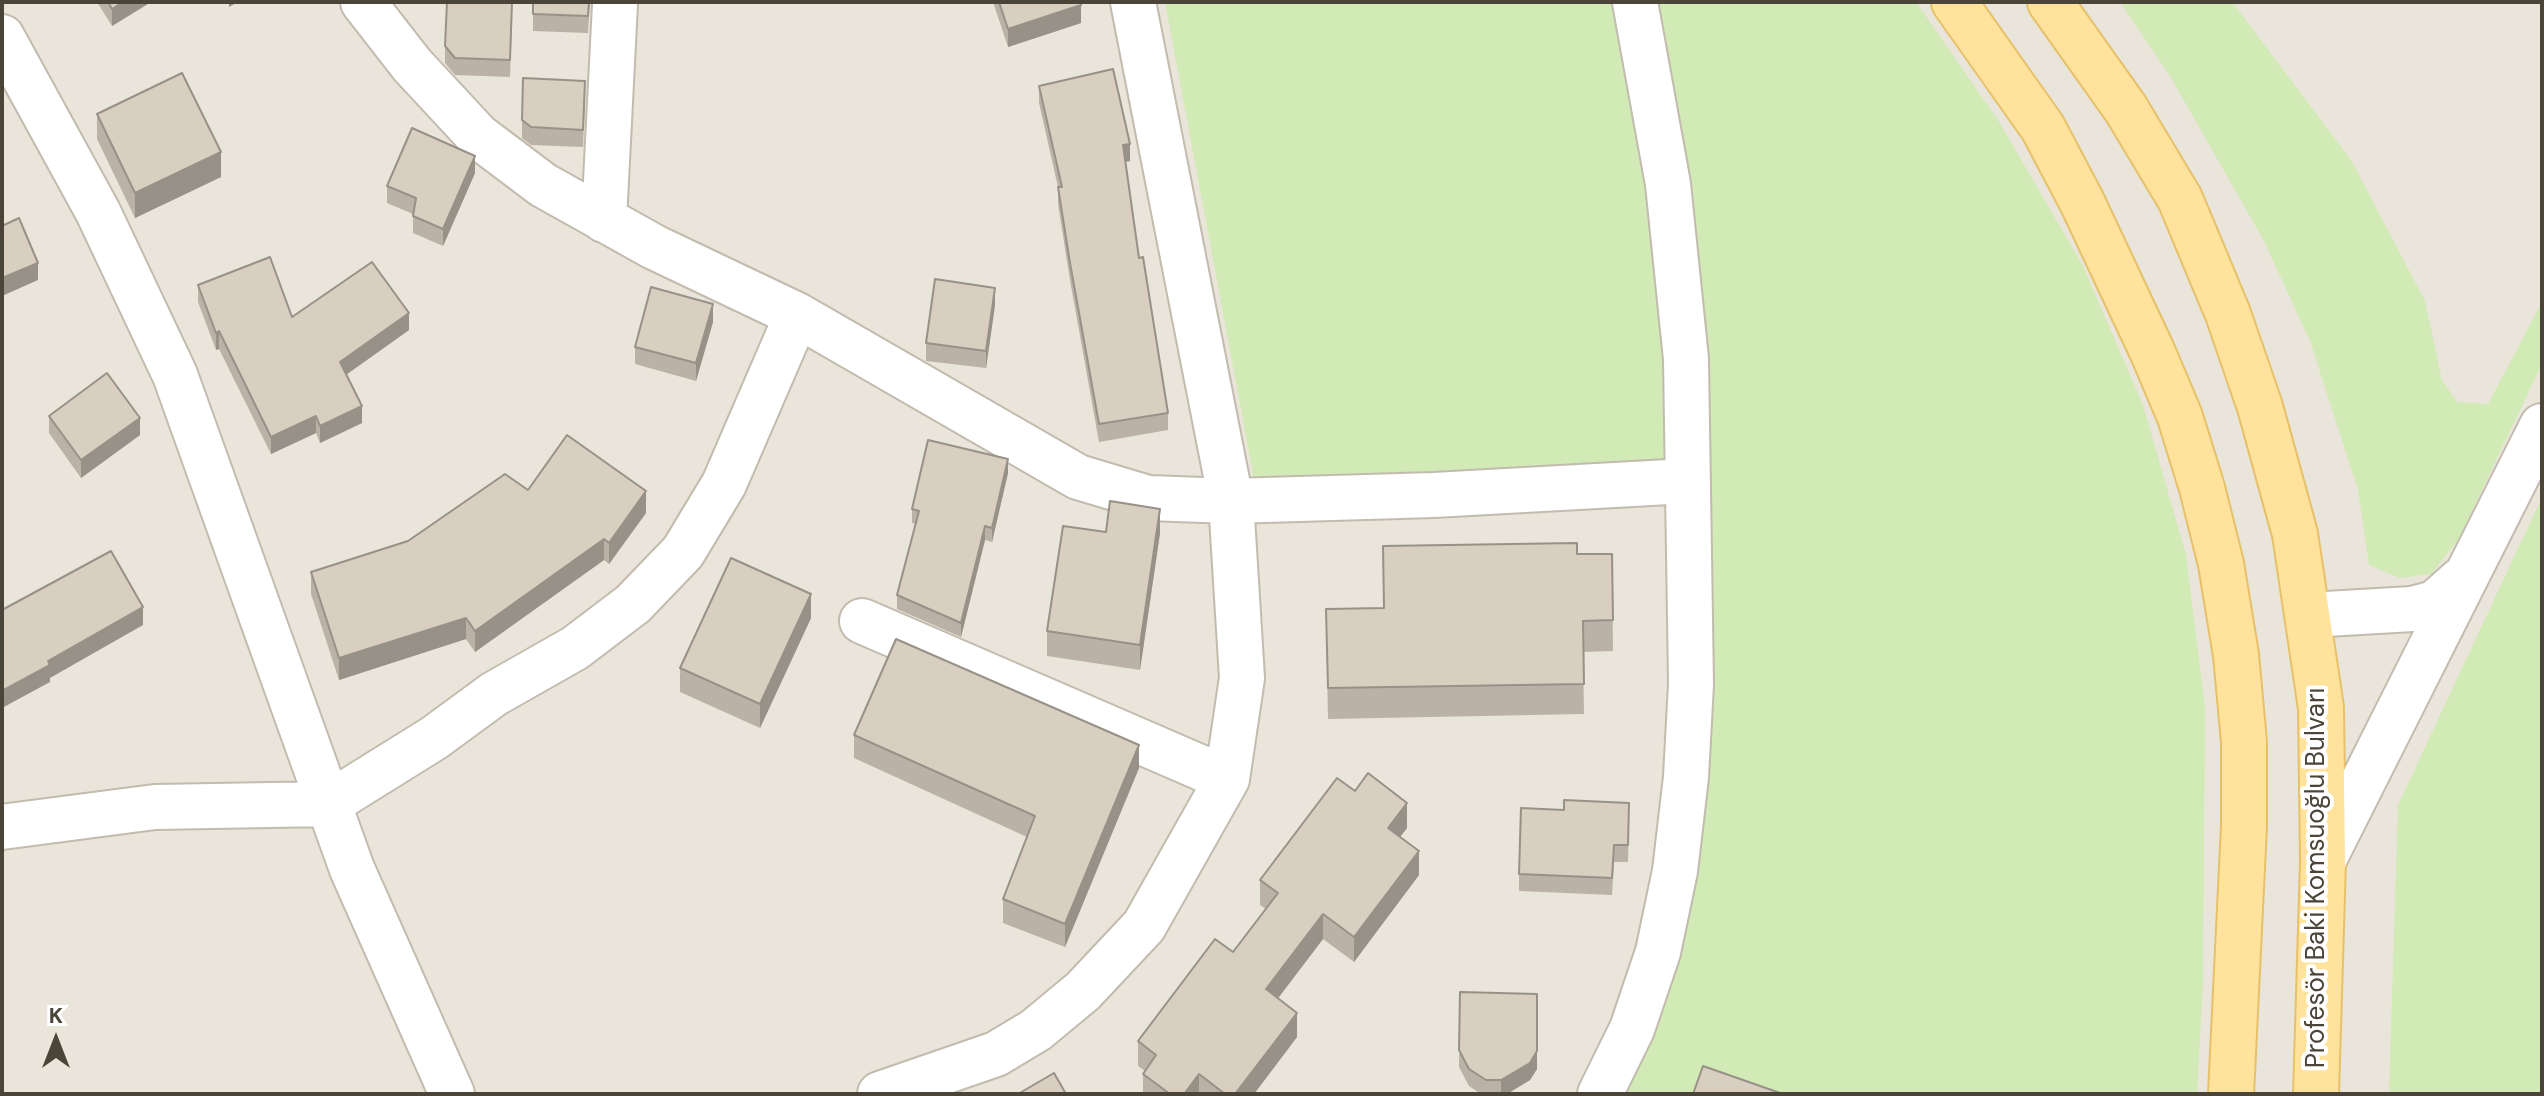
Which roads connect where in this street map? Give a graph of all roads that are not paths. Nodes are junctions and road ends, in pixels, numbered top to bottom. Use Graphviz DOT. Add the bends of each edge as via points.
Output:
graph roads {
  1 [pos="363,2"];
  2 [pos="1133,2"];
  3 [pos="1635,2"];
  4 [pos="1954,2"];
  5 [pos="2050,2"];
  6 [pos="615,4"];
  7 [pos="2,37"];
  8 [pos="604,220"];
  9 [pos="797,315"];
  10 [pos="2542,426"];
  11 [pos="1687,481"];
  12 [pos="1231,501"];
  13 [pos="2462,579"];
  14 [pos="2309,615"];
  15 [pos="862,621"];
  16 [pos="1227,779"];
  17 [pos="328,804"];
  18 [pos="2,827"];
  19 [pos="2323,861"];
  20 [pos="452,1094"];
  21 [pos="880,1094"];
  22 [pos="1600,1094"];
  23 [pos="2231,1094"];
  24 [pos="2316,1094"];
  1 -- 8 [label="street" via="478,136 543,185"];
  2 -- 12 [label="street"];
  3 -- 11 [label="street" via="1668,184 1686,359"];
  4 -- 23 [label="main road" via="2043,128 2082,202 2164,379 2202,488 2231,625 2244,742"];
  5 -- 14 [label="main road, Profesör Baki Komsuoğlu Bulvarı" via="2167,172 2206,257 2276,459"];
  6 -- 8 [label="street"];
  7 -- 17 [label="street" via="98,212 175,375"];
  8 -- 9 [label="street"];
  9 -- 12 [label="street" via="1078,477 1148,498"];
  9 -- 17 [label="street" via="724,484 673,563 633,604 575,648 494,694"];
  10 -- 13 [label="street"];
  11 -- 12 [label="street"];
  11 -- 22 [label="street" via="1691,684 1675,871 1658,952 1632,1029"];
  12 -- 16 [label="street" via="1242,678"];
  13 -- 14 [label="street" via="2435,603 2412,609"];
  13 -- 19 [label="street"];
  14 -- 19 [label="main road, Profesör Baki Komsuoğlu Bulvarı" via="2321,708"];
  15 -- 16 [label="street"];
  16 -- 21 [label="street" via="1144,926 1083,991 1036,1030 996,1054"];
  17 -- 18 [label="street" via="155,807"];
  17 -- 20 [label="street"];
  19 -- 24 [label="main road, Profesör Baki Komsuoğlu Bulvarı"];
}
